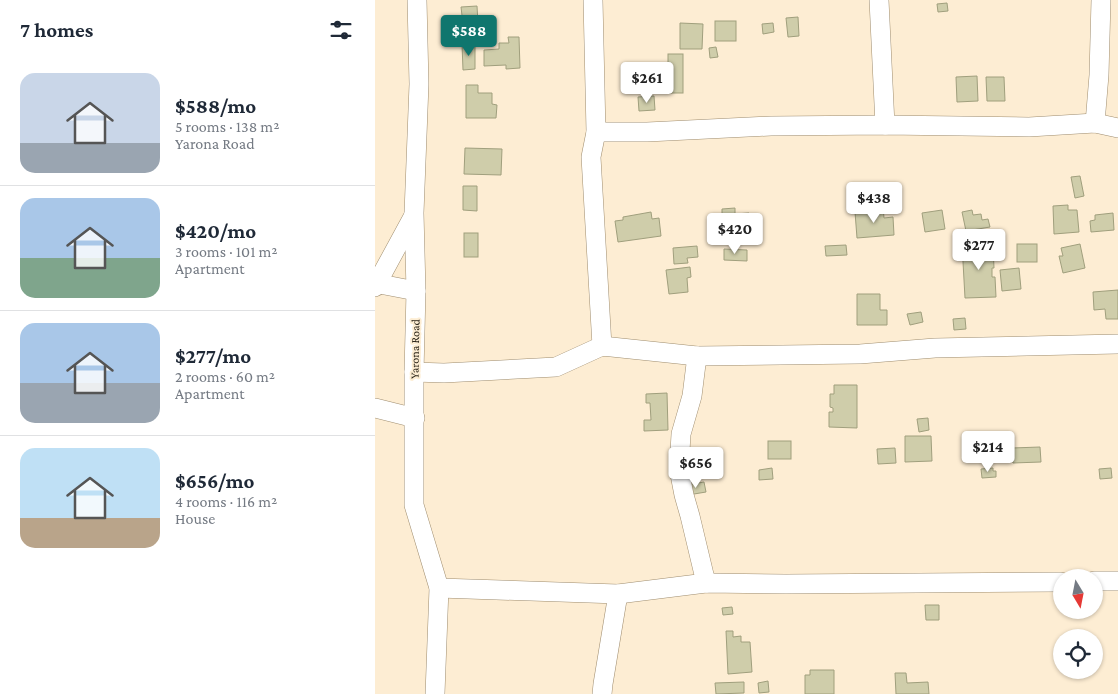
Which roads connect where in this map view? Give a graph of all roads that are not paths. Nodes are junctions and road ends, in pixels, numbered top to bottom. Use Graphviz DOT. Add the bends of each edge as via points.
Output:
graph roads {
  1 [pos="417,0"];
  2 [pos="593,0"];
  3 [pos="879,0"];
  4 [pos="1101,0"];
  5 [pos="1095,123"];
  6 [pos="885,125"];
  7 [pos="1118,128"];
  8 [pos="596,132"];
  9 [pos="414,213"];
  10 [pos="376,285"];
  11 [pos="416,292"];
  12 [pos="1118,344"];
  13 [pos="602,346"];
  14 [pos="697,356"];
  15 [pos="414,372"];
  16 [pos="375,408"];
  17 [pos="415,418"];
  18 [pos="1103,581"];
  19 [pos="1118,581"];
  20 [pos="1053,582"];
  21 [pos="706,583"];
  22 [pos="439,588"];
  23 [pos="619,594"];
  24 [pos="435,694"];
  25 [pos="602,694"];
  1 -- 9 [label="street, Yarona Road" via="419,84"];
  2 -- 8 [label="street"];
  3 -- 6 [label="street"];
  4 -- 5 [label="street"];
  5 -- 6 [label="street" via="1029,127"];
  5 -- 7 [label="street"];
  6 -- 8 [label="street"];
  8 -- 13 [label="street" via="591,157"];
  9 -- 10 [label="street"];
  9 -- 11 [label="street, Yarona Road"];
  10 -- 11 [label="street"];
  11 -- 15 [label="street, Yarona Road"];
  12 -- 14 [label="street" via="935,348 860,354"];
  13 -- 14 [label="street"];
  13 -- 15 [label="street" via="556,367"];
  14 -- 21 [label="street" via="692,396 681,434 679,469"];
  15 -- 17 [label="street, Yarona Road"];
  16 -- 17 [label="street"];
  17 -- 22 [label="street, Yarona Road" via="414,505"];
  18 -- 19 [label="street"];
  20 -- 21 [label="street"];
  21 -- 23 [label="street"];
  22 -- 23 [label="street"];
  22 -- 24 [label="street, Yarona Road"];
  23 -- 25 [label="street"];
}
